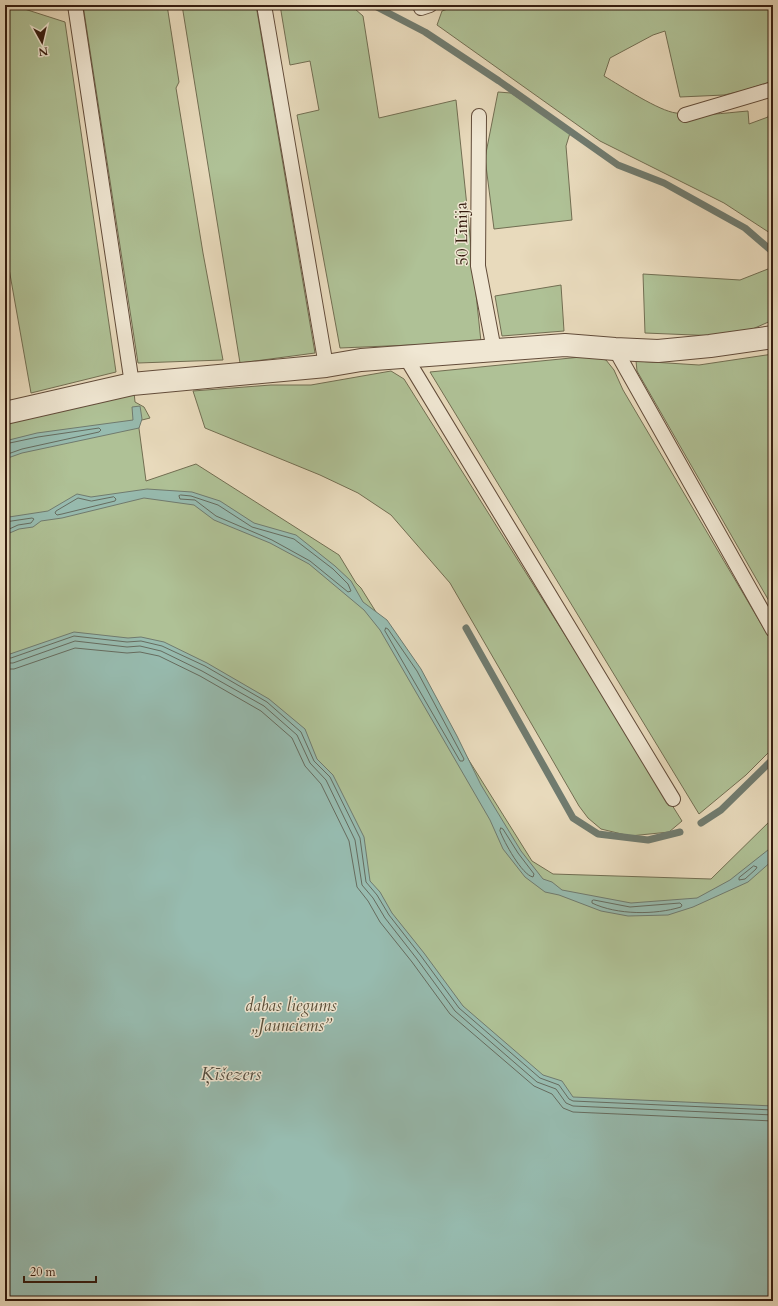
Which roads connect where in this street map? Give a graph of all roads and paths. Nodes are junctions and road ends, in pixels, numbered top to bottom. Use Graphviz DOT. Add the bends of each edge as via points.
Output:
graph roads {
  1 [pos="75,5"];
  2 [pos="264,5"];
  3 [pos="773,89"];
  4 [pos="685,115"];
  5 [pos="480,116"];
  6 [pos="773,337"];
  7 [pos="615,349"];
  8 [pos="494,350"];
  9 [pos="405,356"];
  10 [pos="326,366"];
  11 [pos="132,384"];
  12 [pos="5,413"];
  13 [pos="773,630"];
  14 [pos="673,799"];
  1 -- 11 [label="lane"];
  2 -- 10 [label="lane"];
  3 -- 4 [label="lane"];
  5 -- 8 [label="lane, 50 Līnija" via="478,266"];
  6 -- 7 [label="street" via="658,350"];
  7 -- 8 [label="street" via="564,345"];
  7 -- 13 [label="lane"];
  8 -- 9 [label="street"];
  9 -- 10 [label="street"];
  9 -- 14 [label="lane"];
  10 -- 11 [label="street"];
  11 -- 12 [label="street"];
}
